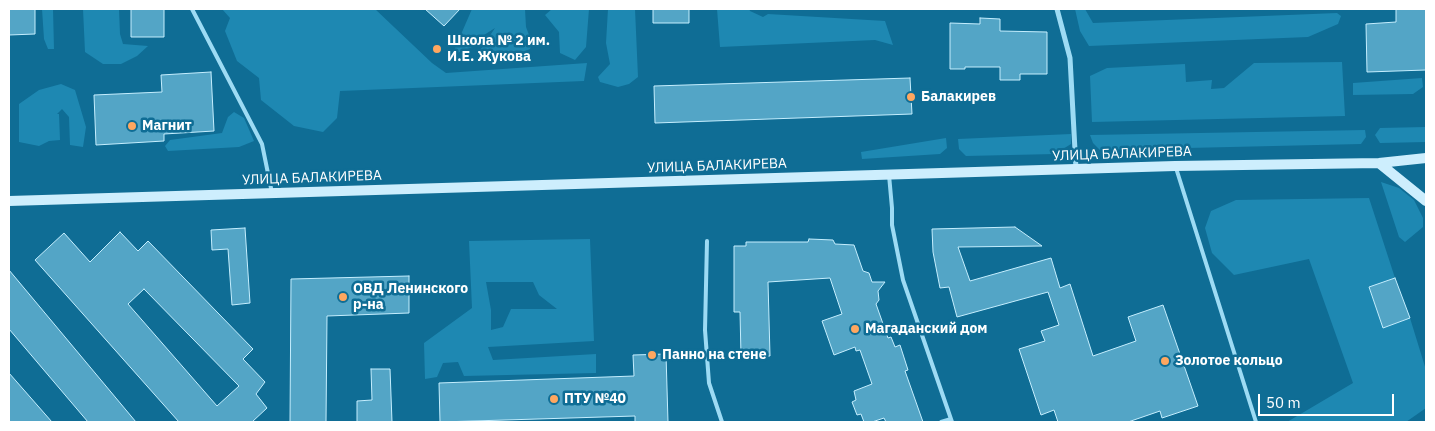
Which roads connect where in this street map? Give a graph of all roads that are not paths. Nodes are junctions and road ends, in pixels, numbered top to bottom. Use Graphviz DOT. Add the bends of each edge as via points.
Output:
graph roads {
  1 [pos="192,9"];
  2 [pos="1057,9"];
  3 [pos="1426,158"];
  4 [pos="1379,162"];
  5 [pos="1175,166"];
  6 [pos="1076,169"];
  7 [pos="889,175"];
  8 [pos="272,193"];
  9 [pos="9,201"];
  10 [pos="1426,201"];
  11 [pos="707,241"];
  12 [pos="951,421"];
  13 [pos="722,422"];
  14 [pos="941,422"];
  15 [pos="1256,422"];
  1 -- 8 [label="lane" via="262,144"];
  2 -- 6 [label="street" via="1070,58"];
  3 -- 4 [label="street, УЛИЦА БАЛАКИРЕВА"];
  4 -- 5 [label="street, УЛИЦА БАЛАКИРЕВА"];
  4 -- 10 [label="street"];
  5 -- 6 [label="street, УЛИЦА БАЛАКИРЕВА"];
  5 -- 15 [label="lane"];
  6 -- 7 [label="street, УЛИЦА БАЛАКИРЕВА"];
  7 -- 8 [label="street, УЛИЦА БАЛАКИРЕВА"];
  7 -- 12 [label="lane" via="892,225 903,280"];
  8 -- 9 [label="street, УЛИЦА БАЛАКИРЕВА"];
  11 -- 13 [label="lane" via="705,330 709,383"];
  12 -- 14 [label="lane"];
}
